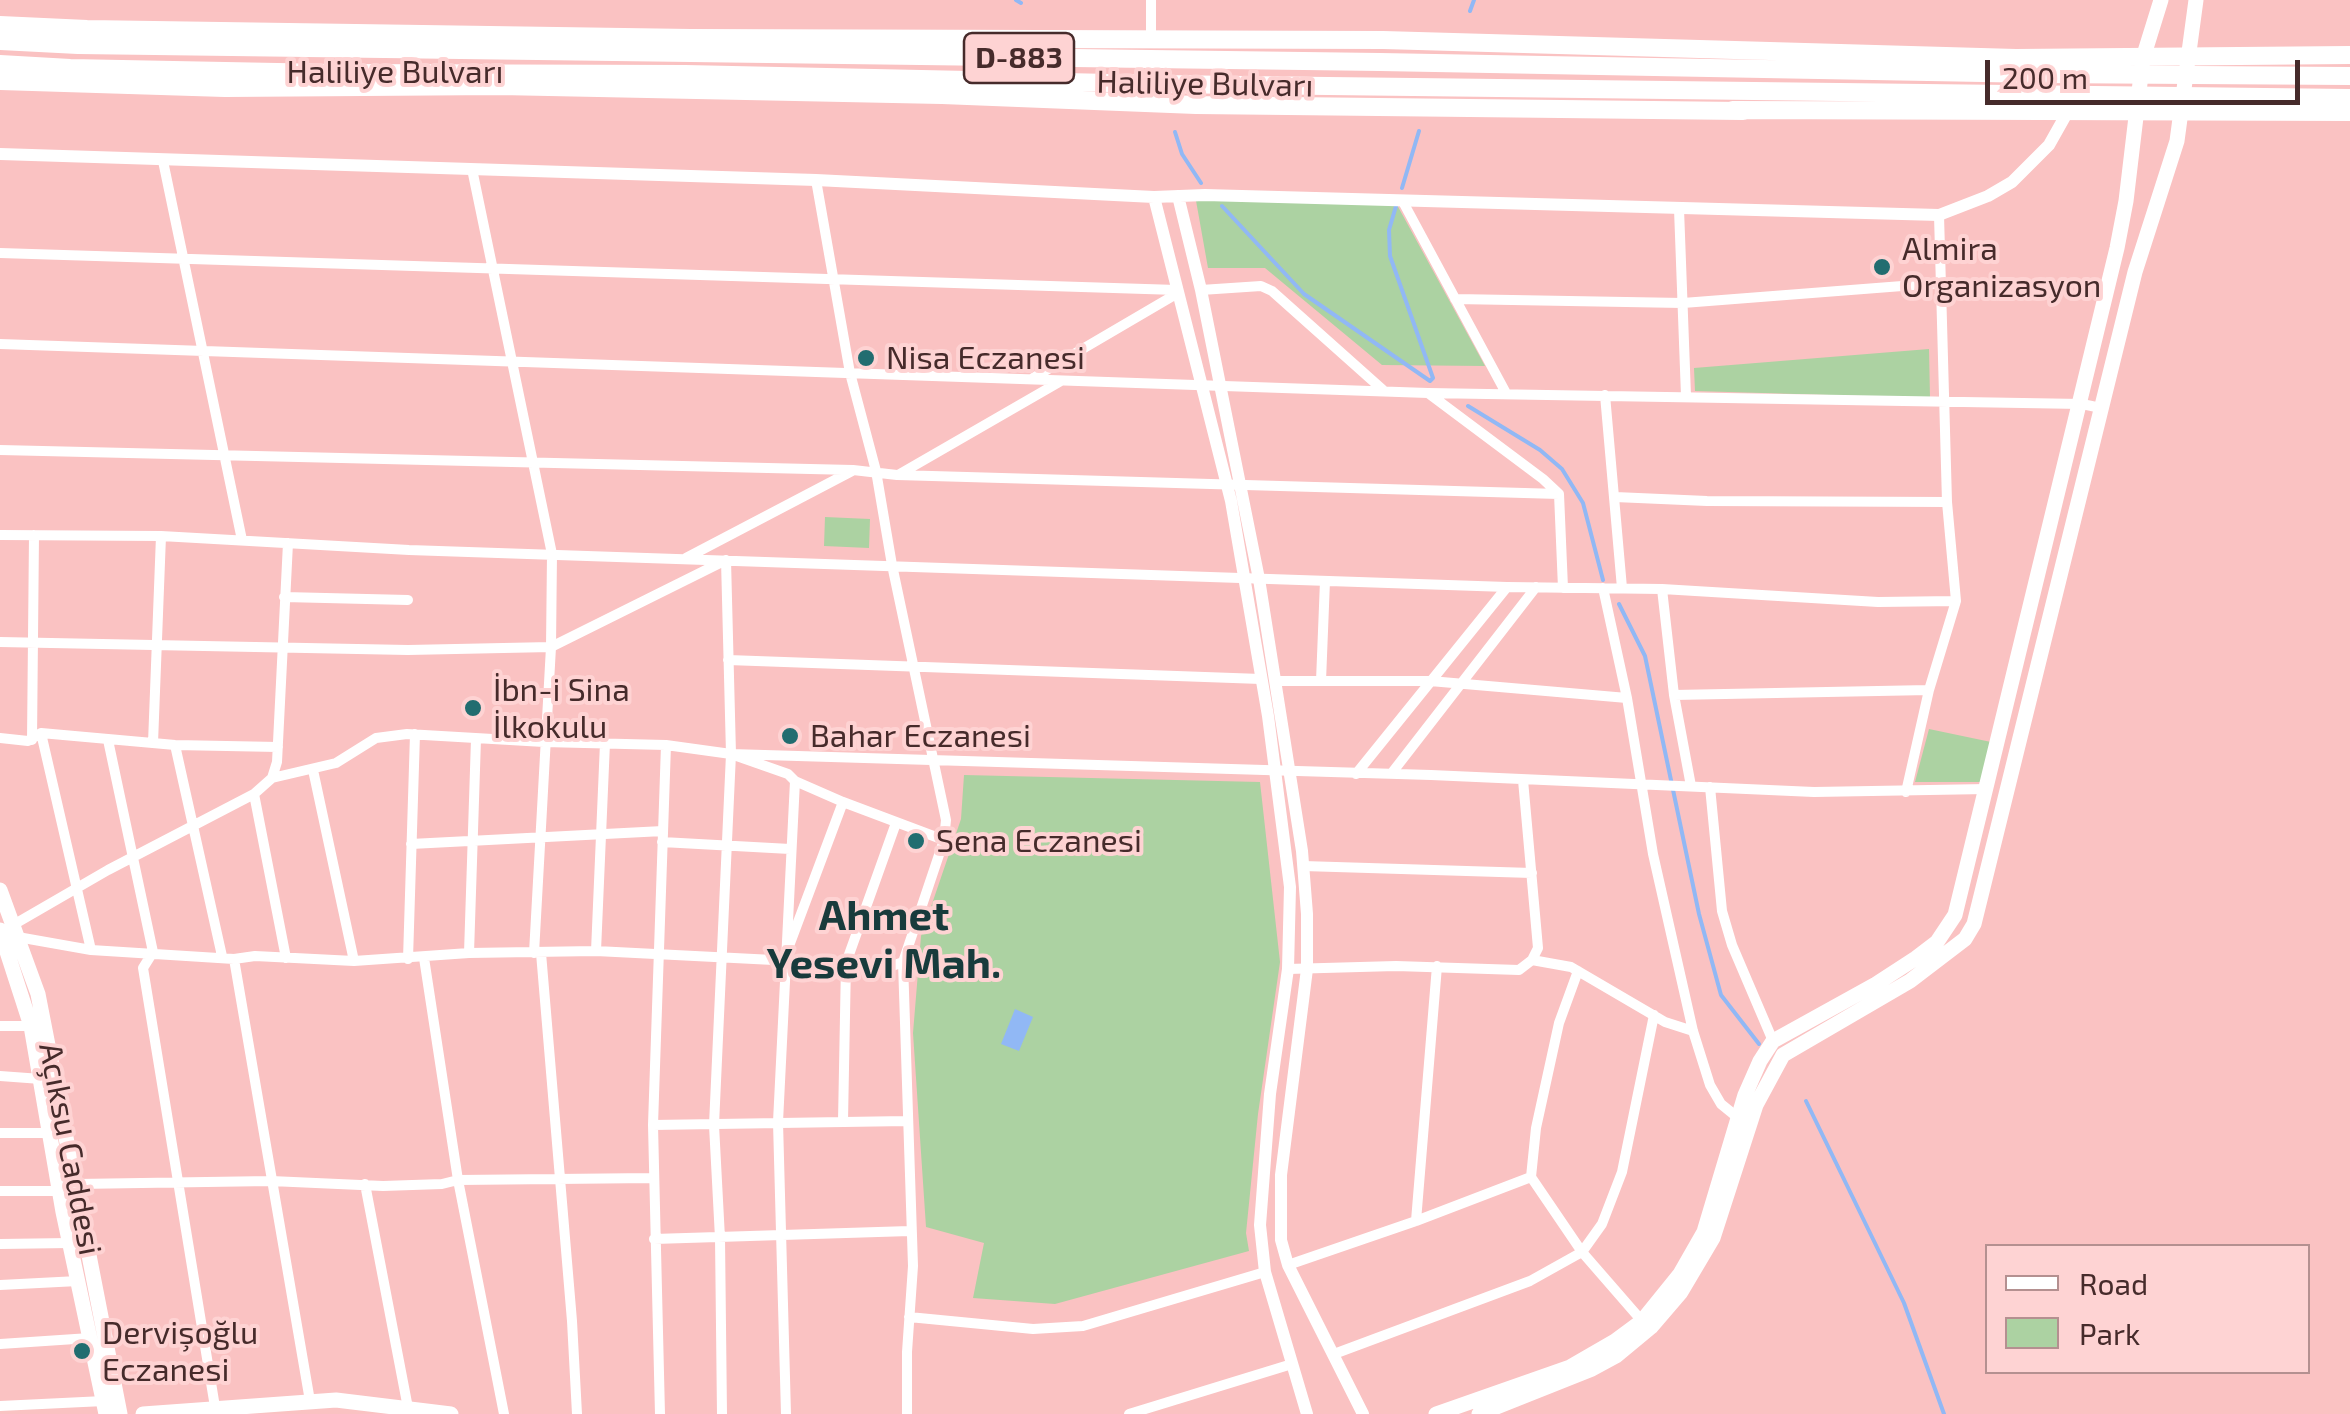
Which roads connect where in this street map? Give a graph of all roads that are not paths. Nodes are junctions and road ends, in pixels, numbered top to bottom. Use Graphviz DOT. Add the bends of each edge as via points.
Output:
graph roads {
  1 [pos="1151,0"];
  2 [pos="2161,0"];
  3 [pos="2196,0"];
  4 [pos="0,25"];
  5 [pos="1151,38"];
  6 [pos="929,39"];
  7 [pos="0,41"];
  8 [pos="1677,50"];
  9 [pos="2350,55"];
  10 [pos="2191,57"];
  11 [pos="2143,58"];
  12 [pos="1156,60"];
  13 [pos="0,64"];
  14 [pos="1513,66"];
  15 [pos="2350,76"];
  16 [pos="0,80"];
  17 [pos="1158,84"];
  18 [pos="1508,89"];
  19 [pos="942,95"];
  20 [pos="2350,98"];
  21 [pos="1743,111"];
  22 [pos="2135,112"];
  23 [pos="2350,112"];
  24 [pos="2067,113"];
  25 [pos="2183,113"];
  26 [pos="0,154"];
  27 [pos="164,160"];
  28 [pos="472,169"];
  29 [pos="816,180"];
  30 [pos="1178,196"];
  31 [pos="1154,197"];
  32 [pos="1402,200"];
  33 [pos="1679,209"];
  34 [pos="1939,215"];
  35 [pos="0,253"];
  36 [pos="184,261"];
  37 [pos="491,268"];
  38 [pos="832,280"];
  39 [pos="1941,283"];
  40 [pos="1202,290"];
  41 [pos="1178,292"];
  42 [pos="1455,299"];
  43 [pos="1682,303"];
  44 [pos="0,344"];
  45 [pos="204,353"];
  46 [pos="512,364"];
  47 [pos="850,373"];
  48 [pos="1032,378"];
  49 [pos="1064,380"];
  50 [pos="1220,384"];
  51 [pos="1204,385"];
  52 [pos="1384,390"];
  53 [pos="1428,392"];
  54 [pos="1506,393"];
  55 [pos="1605,395"];
  56 [pos="1686,396"];
  57 [pos="1946,402"];
  58 [pos="2082,404"];
  59 [pos="2101,408"];
  60 [pos="0,450"];
  61 [pos="226,455"];
  62 [pos="531,463"];
  63 [pos="854,470"];
  64 [pos="876,471"];
  65 [pos="897,475"];
  66 [pos="1233,484"];
  67 [pos="1558,494"];
  68 [pos="1615,497"];
  69 [pos="1947,502"];
  70 [pos="0,535"];
  71 [pos="34,535"];
  72 [pos="161,536"];
  73 [pos="242,540"];
  74 [pos="288,543"];
  75 [pos="552,554"];
  76 [pos="685,558"];
  77 [pos="726,560"];
  78 [pos="892,566"];
  79 [pos="1251,578"];
  80 [pos="1325,581"];
  81 [pos="1506,587"];
  82 [pos="1536,587"];
  83 [pos="1564,588"];
  84 [pos="1602,588"];
  85 [pos="1622,588"];
  86 [pos="1662,589"];
  87 [pos="284,598"];
  88 [pos="408,600"];
  89 [pos="1956,601"];
  90 [pos="0,642"];
  91 [pos="32,642"];
  92 [pos="158,644"];
  93 [pos="551,647"];
  94 [pos="281,648"];
  95 [pos="728,660"];
  96 [pos="915,666"];
  97 [pos="1261,679"];
  98 [pos="1276,681"];
  99 [pos="1321,681"];
  100 [pos="1430,681"];
  101 [pos="1461,684"];
  102 [pos="1929,690"];
  103 [pos="1674,695"];
  104 [pos="1627,698"];
  105 [pos="416,734"];
  106 [pos="36,736"];
  107 [pos="0,738"];
  108 [pos="108,740"];
  109 [pos="476,740"];
  110 [pos="544,742"];
  111 [pos="153,743"];
  112 [pos="604,743"];
  113 [pos="174,745"];
  114 [pos="666,745"];
  115 [pos="278,747"];
  116 [pos="731,754"];
  117 [pos="934,760"];
  118 [pos="312,770"];
  119 [pos="1274,772"];
  120 [pos="1292,772"];
  121 [pos="1356,774"];
  122 [pos="1391,774"];
  123 [pos="272,778"];
  124 [pos="1523,780"];
  125 [pos="794,781"];
  126 [pos="1639,783"];
  127 [pos="1687,786"];
  128 [pos="1710,788"];
  129 [pos="1987,789"];
  130 [pos="1906,792"];
  131 [pos="254,794"];
  132 [pos="843,802"];
  133 [pos="896,822"];
  134 [pos="193,826"];
  135 [pos="599,834"];
  136 [pos="662,837"];
  137 [pos="539,838"];
  138 [pos="944,840"];
  139 [pos="473,841"];
  140 [pos="412,844"];
  141 [pos="726,846"];
  142 [pos="790,849"];
  143 [pos="134,858"];
  144 [pos="1303,866"];
  145 [pos="1532,873"];
  146 [pos="74,889"];
  147 [pos="0,890"];
  148 [pos="7,934"];
  149 [pos="91,950"];
  150 [pos="596,951"];
  151 [pos="153,952"];
  152 [pos="658,952"];
  153 [pos="537,953"];
  154 [pos="468,954"];
  155 [pos="228,957"];
  156 [pos="720,957"];
  157 [pos="286,958"];
  158 [pos="424,958"];
  159 [pos="784,958"];
  160 [pos="408,959"];
  161 [pos="1532,960"];
  162 [pos="354,961"];
  163 [pos="902,962"];
  164 [pos="846,963"];
  165 [pos="1437,966"];
  166 [pos="1288,969"];
  167 [pos="1307,969"];
  168 [pos="1578,970"];
  169 [pos="1654,1015"];
  170 [pos="0,1026"];
  171 [pos="32,1026"];
  172 [pos="1693,1031"];
  173 [pos="1773,1041"];
  174 [pos="0,1076"];
  175 [pos="41,1079"];
  176 [pos="1737,1117"];
  177 [pos="842,1121"];
  178 [pos="906,1121"];
  179 [pos="778,1122"];
  180 [pos="653,1125"];
  181 [pos="714,1125"];
  182 [pos="0,1132"];
  183 [pos="50,1133"];
  184 [pos="1531,1177"];
  185 [pos="653,1178"];
  186 [pos="458,1180"];
  187 [pos="559,1180"];
  188 [pos="271,1181"];
  189 [pos="77,1184"];
  190 [pos="179,1184"];
  191 [pos="365,1184"];
  192 [pos="0,1191"];
  193 [pos="60,1191"];
  194 [pos="1416,1222"];
  195 [pos="910,1232"];
  196 [pos="782,1234"];
  197 [pos="720,1238"];
  198 [pos="654,1239"];
  199 [pos="70,1243"];
  200 [pos="0,1244"];
  201 [pos="1582,1252"];
  202 [pos="1288,1264"];
  203 [pos="1265,1272"];
  204 [pos="78,1281"];
  205 [pos="0,1285"];
  206 [pos="909,1317"];
  207 [pos="1642,1321"];
  208 [pos="90,1338"];
  209 [pos="0,1344"];
  210 [pos="1334,1354"];
  211 [pos="1292,1364"];
  212 [pos="310,1401"];
  213 [pos="0,1406"];
  214 [pos="105,1407"];
  215 [pos="215,1407"];
  216 [pos="408,1408"];
  217 [pos="120,1414"];
  218 [pos="143,1414"];
  219 [pos="451,1414"];
  220 [pos="504,1414"];
  221 [pos="576,1414"];
  222 [pos="660,1414"];
  223 [pos="722,1414"];
  224 [pos="786,1414"];
  225 [pos="907,1414"];
  226 [pos="1129,1414"];
  227 [pos="1308,1414"];
  228 [pos="1363,1414"];
  229 [pos="1436,1414"];
  230 [pos="1479,1414"];
  1 -- 5 [label="street"];
  2 -- 11 [label="main road"];
  3 -- 10 [label="main road"];
  4 -- 6 [label="highway"];
  5 -- 6 [label="highway"];
  5 -- 8 [label="highway"];
  6 -- 12 [label="highway"];
  7 -- 12 [label="highway, Haliliye Bulvarı / D-883"];
  8 -- 11 [label="highway"];
  8 -- 14 [label="highway"];
  9 -- 10 [label="highway"];
  10 -- 11 [label="highway"];
  10 -- 25 [label="main road"];
  11 -- 22 [label="main road"];
  12 -- 14 [label="highway, Haliliye Bulvarı / D-883"];
  13 -- 17 [label="highway, Haliliye Bulvarı / D-883"];
  14 -- 15 [label="highway, Haliliye Bulvarı / D-883"];
  16 -- 19 [label="highway"];
  17 -- 18 [label="highway, Haliliye Bulvarı / D-883"];
  17 -- 19 [label="highway"];
  18 -- 20 [label="highway, Haliliye Bulvarı / D-883"];
  18 -- 21 [label="highway"];
  19 -- 21 [label="highway"];
  21 -- 24 [label="highway"];
  22 -- 24 [label="highway"];
  22 -- 25 [label="highway"];
  22 -- 58 [label="main road" via="2126,201"];
  23 -- 25 [label="highway"];
  24 -- 34 [label="street" via="2049,145 2012,182"];
  25 -- 59 [label="main road"];
  26 -- 27 [label="street"];
  27 -- 28 [label="street"];
  27 -- 36 [label="street"];
  28 -- 29 [label="street"];
  28 -- 37 [label="street"];
  29 -- 31 [label="street"];
  29 -- 38 [label="street"];
  30 -- 31 [label="street"];
  30 -- 32 [label="street"];
  30 -- 40 [label="street"];
  31 -- 41 [label="street"];
  32 -- 33 [label="street"];
  32 -- 42 [label="street"];
  33 -- 34 [label="street"];
  33 -- 43 [label="street"];
  34 -- 39 [label="street"];
  35 -- 36 [label="street"];
  36 -- 37 [label="street"];
  36 -- 45 [label="street"];
  37 -- 38 [label="street"];
  37 -- 46 [label="street"];
  38 -- 41 [label="street"];
  38 -- 47 [label="street"];
  39 -- 43 [label="street"];
  39 -- 57 [label="street"];
  40 -- 50 [label="street"];
  40 -- 52 [label="street" via="1272,291"];
  41 -- 48 [label="street"];
  41 -- 51 [label="street"];
  42 -- 43 [label="street"];
  42 -- 54 [label="street"];
  43 -- 56 [label="street"];
  44 -- 45 [label="street"];
  45 -- 46 [label="street"];
  45 -- 61 [label="street"];
  46 -- 47 [label="street"];
  46 -- 62 [label="street"];
  47 -- 48 [label="street"];
  47 -- 64 [label="street"];
  48 -- 49 [label="street"];
  49 -- 51 [label="street"];
  49 -- 65 [label="street"];
  50 -- 51 [label="street"];
  50 -- 52 [label="street"];
  50 -- 66 [label="street"];
  51 -- 66 [label="street"];
  52 -- 53 [label="street"];
  53 -- 54 [label="street"];
  53 -- 67 [label="street"];
  54 -- 55 [label="street"];
  55 -- 56 [label="street"];
  55 -- 68 [label="street"];
  56 -- 57 [label="street"];
  57 -- 58 [label="street"];
  57 -- 69 [label="street"];
  58 -- 59 [label="street"];
  58 -- 129 [label="main road"];
  59 -- 230 [label="main road" via="1980,906 1965,940 1910,982 1783,1055 1756,1105 1713,1238 1652,1327 1592,1369"];
  60 -- 61 [label="street"];
  61 -- 62 [label="street"];
  61 -- 73 [label="street"];
  62 -- 63 [label="street"];
  62 -- 75 [label="street"];
  63 -- 64 [label="street"];
  63 -- 76 [label="street"];
  64 -- 65 [label="street"];
  64 -- 78 [label="street"];
  65 -- 66 [label="street"];
  66 -- 67 [label="street"];
  66 -- 79 [label="street"];
  67 -- 83 [label="street"];
  68 -- 69 [label="street"];
  68 -- 85 [label="street"];
  69 -- 89 [label="street"];
  70 -- 71 [label="street"];
  71 -- 72 [label="street"];
  71 -- 91 [label="street"];
  72 -- 73 [label="street"];
  72 -- 92 [label="street"];
  73 -- 74 [label="street"];
  74 -- 75 [label="street"];
  74 -- 87 [label="street"];
  75 -- 76 [label="street"];
  75 -- 93 [label="street"];
  76 -- 77 [label="street"];
  77 -- 78 [label="street"];
  77 -- 93 [label="street"];
  77 -- 95 [label="street"];
  78 -- 79 [label="street"];
  78 -- 96 [label="street"];
  79 -- 80 [label="street"];
  79 -- 97 [label="street"];
  79 -- 98 [label="street"];
  80 -- 81 [label="street"];
  80 -- 99 [label="street"];
  81 -- 82 [label="street"];
  81 -- 100 [label="street"];
  82 -- 83 [label="street"];
  82 -- 101 [label="street"];
  83 -- 84 [label="street"];
  84 -- 85 [label="street"];
  84 -- 104 [label="street"];
  85 -- 86 [label="street"];
  86 -- 89 [label="street"];
  86 -- 103 [label="street"];
  87 -- 88 [label="street"];
  87 -- 94 [label="street"];
  89 -- 102 [label="street"];
  90 -- 91 [label="street"];
  91 -- 92 [label="street"];
  91 -- 106 [label="street"];
  92 -- 94 [label="street"];
  92 -- 111 [label="street"];
  93 -- 94 [label="street"];
  93 -- 110 [label="street"];
  94 -- 115 [label="street"];
  95 -- 96 [label="street"];
  95 -- 116 [label="street"];
  96 -- 97 [label="street"];
  96 -- 117 [label="street"];
  97 -- 119 [label="street"];
  98 -- 99 [label="street"];
  98 -- 120 [label="street"];
  99 -- 100 [label="street"];
  100 -- 101 [label="street"];
  100 -- 121 [label="street"];
  101 -- 104 [label="street"];
  101 -- 122 [label="street"];
  102 -- 103 [label="street"];
  102 -- 130 [label="street"];
  103 -- 127 [label="street"];
  104 -- 126 [label="street"];
  105 -- 109 [label="street"];
  105 -- 118 [label="street" via="376,738 336,764"];
  105 -- 140 [label="street"];
  106 -- 107 [label="street"];
  106 -- 108 [label="street"];
  106 -- 146 [label="street"];
  108 -- 111 [label="street"];
  108 -- 143 [label="street"];
  109 -- 110 [label="street"];
  109 -- 139 [label="street"];
  110 -- 112 [label="street"];
  110 -- 137 [label="street"];
  111 -- 113 [label="street"];
  112 -- 114 [label="street"];
  112 -- 135 [label="street"];
  113 -- 115 [label="street"];
  113 -- 134 [label="street"];
  114 -- 116 [label="street"];
  114 -- 136 [label="street"];
  115 -- 123 [label="street"];
  116 -- 117 [label="street"];
  116 -- 125 [label="street"];
  116 -- 141 [label="street"];
  117 -- 119 [label="street"];
  117 -- 138 [label="street" via="944,798"];
  118 -- 123 [label="street"];
  118 -- 162 [label="street"];
  119 -- 120 [label="street"];
  119 -- 166 [label="street" via="1290,887"];
  120 -- 121 [label="street"];
  120 -- 144 [label="street"];
  121 -- 122 [label="street"];
  122 -- 124 [label="street"];
  123 -- 131 [label="street"];
  124 -- 126 [label="street"];
  124 -- 145 [label="street"];
  125 -- 132 [label="street"];
  125 -- 142 [label="street"];
  126 -- 127 [label="street"];
  126 -- 172 [label="street"];
  127 -- 128 [label="street"];
  128 -- 130 [label="street"];
  128 -- 173 [label="street" via="1722,911"];
  129 -- 130 [label="street"];
  129 -- 173 [label="main road" via="1955,914 1937,942"];
  131 -- 134 [label="street"];
  131 -- 157 [label="street"];
  132 -- 133 [label="street"];
  132 -- 159 [label="street"];
  133 -- 138 [label="street"];
  133 -- 164 [label="street"];
  134 -- 143 [label="street"];
  134 -- 155 [label="street"];
  135 -- 136 [label="street"];
  135 -- 137 [label="street"];
  135 -- 150 [label="street"];
  136 -- 141 [label="street"];
  136 -- 152 [label="street"];
  137 -- 139 [label="street"];
  137 -- 153 [label="street"];
  138 -- 163 [label="street"];
  139 -- 140 [label="street"];
  139 -- 154 [label="street"];
  140 -- 160 [label="street"];
  141 -- 142 [label="street"];
  141 -- 156 [label="street"];
  142 -- 159 [label="street"];
  143 -- 146 [label="street"];
  143 -- 151 [label="street"];
  144 -- 145 [label="street"];
  144 -- 167 [label="street"];
  145 -- 161 [label="street" via="1538,948"];
  146 -- 148 [label="street"];
  146 -- 149 [label="street"];
  147 -- 148 [label="main road, Açıksu Caddesi"];
  148 -- 149 [label="street"];
  148 -- 171 [label="main road, Açıksu Caddesi"];
  148 -- 189 [label="main road, Açıksu Caddesi" via="38,994"];
  149 -- 151 [label="street"];
  150 -- 152 [label="street"];
  150 -- 153 [label="street"];
  151 -- 155 [label="street"];
  151 -- 190 [label="street" via="143,968"];
  152 -- 156 [label="street"];
  152 -- 180 [label="street"];
  153 -- 154 [label="street"];
  153 -- 187 [label="street"];
  154 -- 158 [label="street"];
  155 -- 157 [label="street"];
  155 -- 188 [label="street"];
  156 -- 159 [label="street"];
  156 -- 181 [label="street"];
  157 -- 162 [label="street"];
  158 -- 160 [label="street"];
  158 -- 186 [label="street"];
  159 -- 164 [label="street"];
  159 -- 179 [label="street"];
  160 -- 162 [label="street"];
  161 -- 165 [label="street" via="1519,970"];
  161 -- 168 [label="street"];
  163 -- 164 [label="street"];
  163 -- 178 [label="street"];
  164 -- 177 [label="street"];
  165 -- 167 [label="street"];
  165 -- 194 [label="street"];
  166 -- 167 [label="street"];
  166 -- 203 [label="street" via="1260,1225"];
  167 -- 202 [label="street" via="1280,1175"];
  168 -- 169 [label="street"];
  168 -- 184 [label="street" via="1551,1058"];
  169 -- 172 [label="street"];
  169 -- 201 [label="street" via="1622,1172 1602,1224"];
  170 -- 171 [label="street"];
  171 -- 175 [label="main road, Açıksu Caddesi"];
  172 -- 176 [label="street" via="1710,1085"];
  173 -- 176 [label="main road"];
  174 -- 175 [label="street"];
  175 -- 183 [label="main road, Açıksu Caddesi"];
  176 -- 207 [label="main road" via="1704,1232"];
  177 -- 178 [label="street"];
  177 -- 179 [label="street"];
  178 -- 195 [label="street"];
  179 -- 181 [label="street"];
  179 -- 196 [label="street"];
  180 -- 181 [label="street"];
  180 -- 185 [label="street"];
  181 -- 197 [label="street"];
  182 -- 183 [label="street"];
  183 -- 193 [label="main road, Açıksu Caddesi"];
  184 -- 194 [label="street"];
  184 -- 201 [label="street"];
  185 -- 187 [label="street"];
  185 -- 198 [label="street"];
  186 -- 187 [label="street"];
  186 -- 191 [label="street"];
  186 -- 220 [label="street"];
  187 -- 221 [label="street"];
  188 -- 190 [label="street"];
  188 -- 191 [label="street"];
  188 -- 212 [label="street"];
  189 -- 190 [label="street"];
  189 -- 217 [label="main road, Açıksu Caddesi"];
  190 -- 215 [label="street"];
  191 -- 216 [label="street"];
  192 -- 193 [label="street"];
  193 -- 199 [label="main road, Açıksu Caddesi"];
  194 -- 202 [label="street"];
  195 -- 196 [label="street"];
  195 -- 206 [label="street"];
  196 -- 197 [label="street"];
  196 -- 224 [label="street"];
  197 -- 198 [label="street"];
  197 -- 223 [label="street"];
  198 -- 222 [label="street"];
  199 -- 200 [label="street"];
  199 -- 204 [label="main road, Açıksu Caddesi"];
  201 -- 207 [label="street"];
  201 -- 210 [label="street" via="1530,1281"];
  202 -- 210 [label="street"];
  203 -- 206 [label="street" via="1083,1326 1032,1329"];
  203 -- 211 [label="street"];
  204 -- 205 [label="street"];
  204 -- 208 [label="main road, Açıksu Caddesi"];
  206 -- 225 [label="street"];
  207 -- 229 [label="main road" via="1570,1366"];
  208 -- 209 [label="street"];
  208 -- 214 [label="main road, Açıksu Caddesi"];
  210 -- 228 [label="street"];
  211 -- 226 [label="street"];
  211 -- 227 [label="street"];
  212 -- 215 [label="main road"];
  212 -- 216 [label="main road"];
  213 -- 214 [label="street"];
  215 -- 218 [label="main road"];
  216 -- 219 [label="main road"];
}
